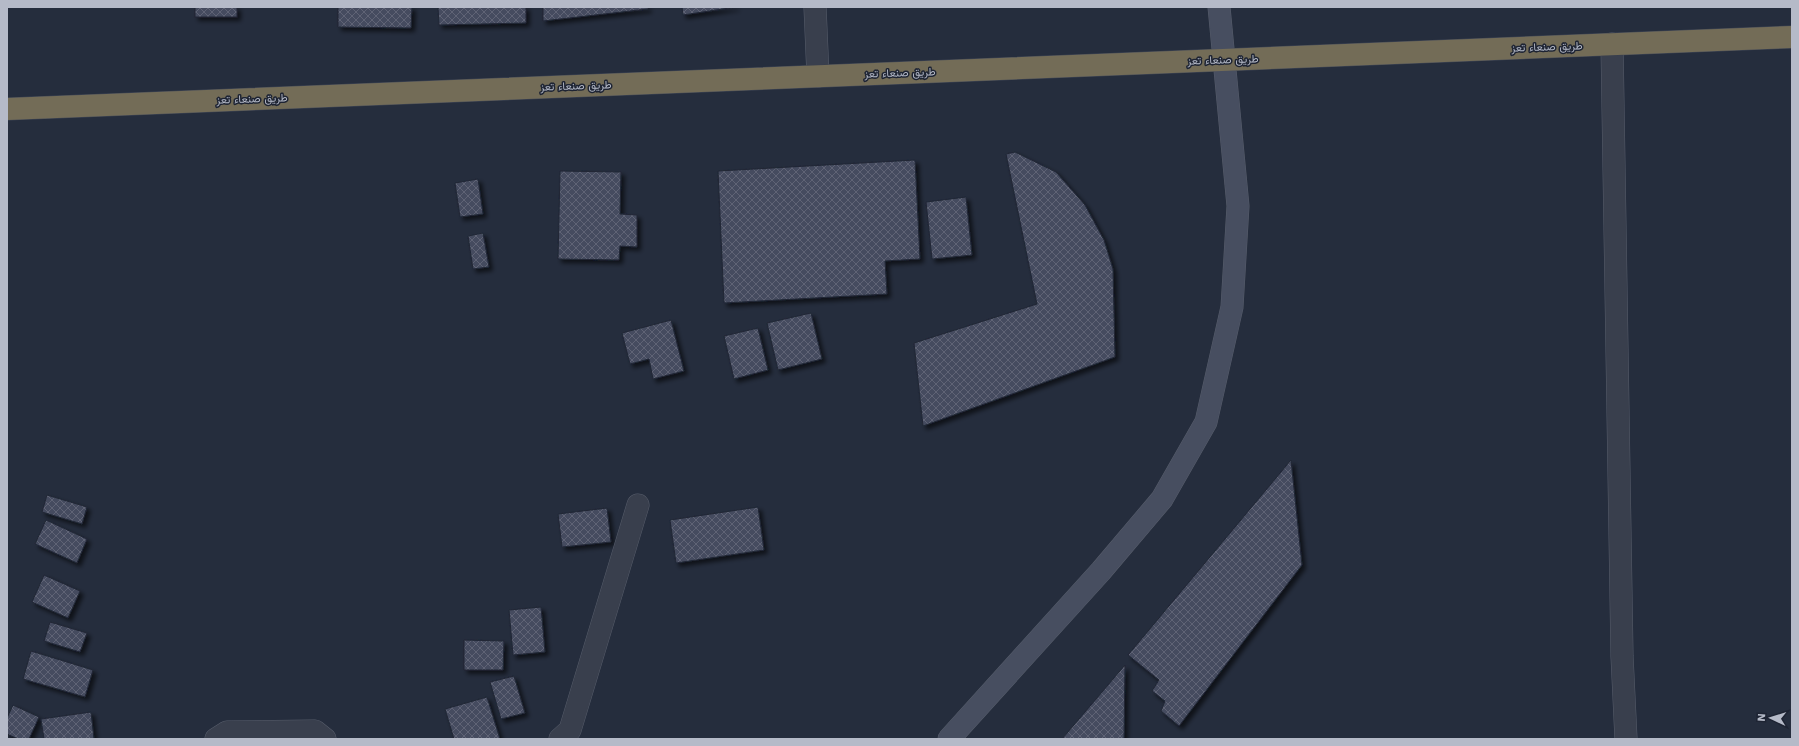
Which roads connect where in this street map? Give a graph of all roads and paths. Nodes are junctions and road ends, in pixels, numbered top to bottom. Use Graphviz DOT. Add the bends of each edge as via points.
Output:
graph roads {
  1 [pos="815,7"];
  2 [pos="1219,7"];
  3 [pos="1792,37"];
  4 [pos="1612,44"];
  5 [pos="1224,60"];
  6 [pos="818,76"];
  7 [pos="7,109"];
  8 [pos="638,505"];
  9 [pos="216,739"];
  10 [pos="325,739"];
  11 [pos="560,739"];
  12 [pos="949,739"];
  13 [pos="1626,739"];
  1 -- 6 [label="street"];
  2 -- 5 [label="street"];
  3 -- 4 [label="highway, طريق صنعاء تعز"];
  4 -- 5 [label="highway, طريق صنعاء تعز"];
  4 -- 13 [label="street" via="1622,648"];
  5 -- 6 [label="highway, طريق صنعاء تعز"];
  5 -- 12 [label="street" via="1238,206 1232,307 1206,422 1162,499 1101,571"];
  6 -- 7 [label="highway, طريق صنعاء تعز"];
  8 -- 11 [label="street" via="570,730"];
  9 -- 10 [label="street" via="228,732 315,731"];
}
